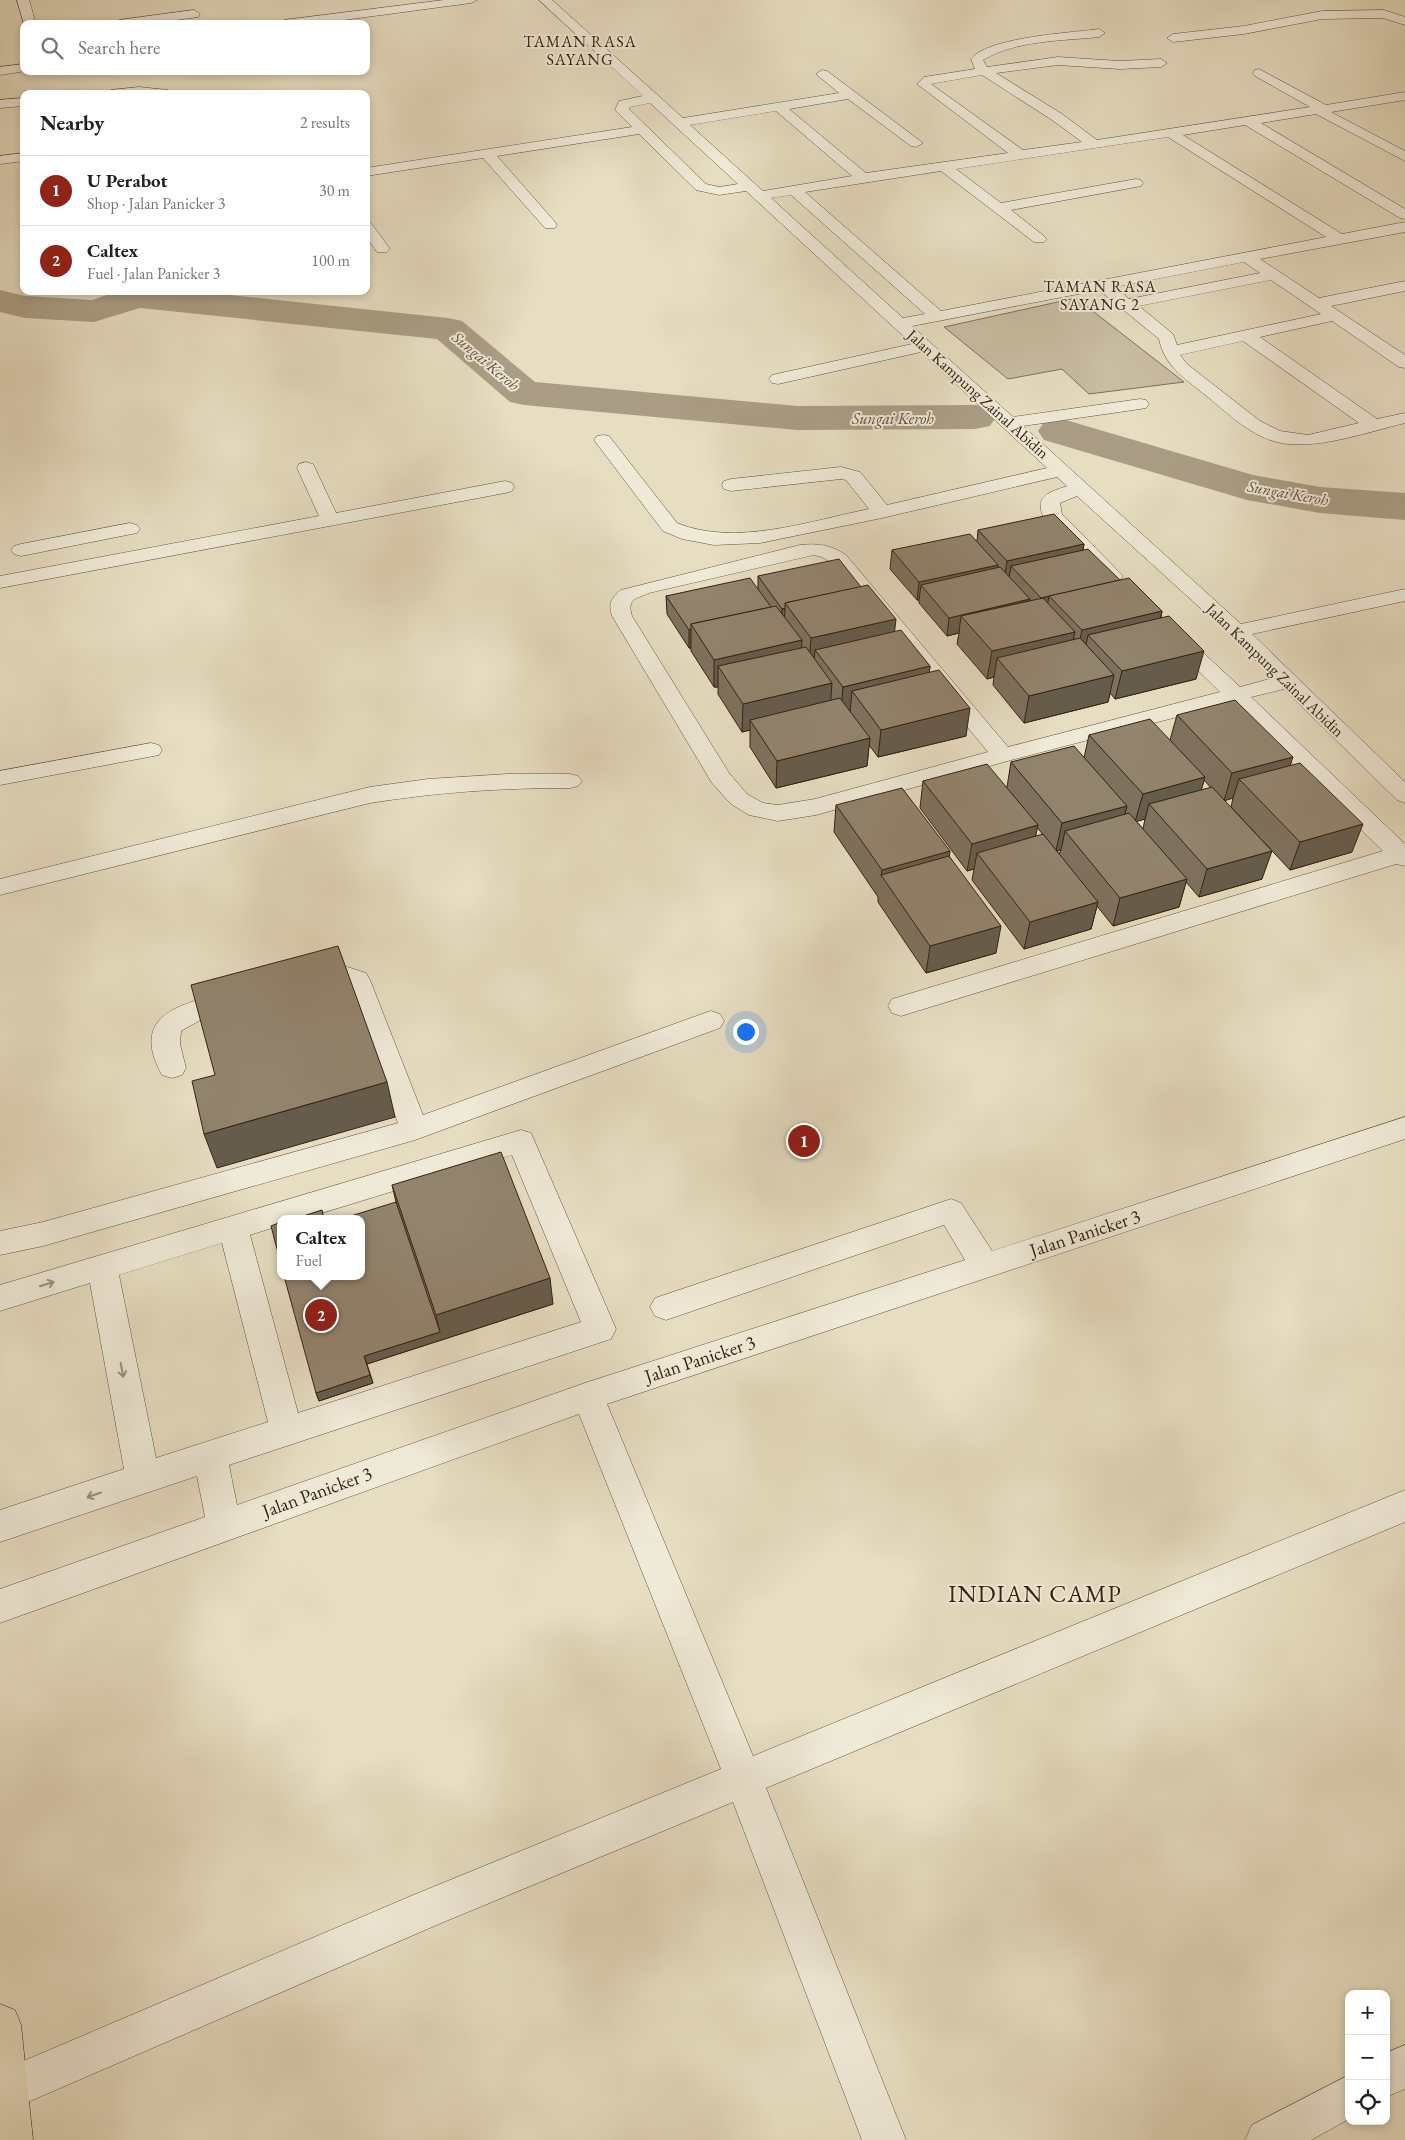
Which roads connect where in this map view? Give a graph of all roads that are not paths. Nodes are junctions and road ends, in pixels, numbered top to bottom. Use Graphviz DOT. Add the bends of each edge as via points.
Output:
graph roads {
  1 [pos="23,0"];
  2 [pos="471,0"];
  3 [pos="545,0"];
  4 [pos="1370,0"];
  5 [pos="1340,2"];
  6 [pos="1358,13"];
  7 [pos="194,14"];
  8 [pos="1384,14"];
  9 [pos="29,20"];
  10 [pos="149,20"];
  11 [pos="315,20"];
  12 [pos="1405,21"];
  13 [pos="1099,33"];
  14 [pos="1173,38"];
  15 [pos="1161,63"];
  16 [pos="20,68"];
  17 [pos="0,71"];
  18 [pos="984,71"];
  19 [pos="1258,73"];
  20 [pos="822,74"];
  21 [pos="850,96"];
  22 [pos="1405,96"];
  23 [pos="653,98"];
  24 [pos="1388,99"];
  25 [pos="20,102"];
  26 [pos="0,104"];
  27 [pos="779,107"];
  28 [pos="1405,107"];
  29 [pos="1321,110"];
  30 [pos="1248,121"];
  31 [pos="680,123"];
  32 [pos="641,130"];
  33 [pos="1170,133"];
  34 [pos="916,144"];
  35 [pos="1095,145"];
  36 [pos="487,154"];
  37 [pos="1020,155"];
  38 [pos="1405,157"];
  39 [pos="20,158"];
  40 [pos="0,160"];
  41 [pos="945,166"];
  42 [pos="370,171"];
  43 [pos="862,178"];
  44 [pos="1136,183"];
  45 [pos="794,190"];
  46 [pos="755,191"];
  47 [pos="998,208"];
  48 [pos="1405,215"];
  49 [pos="550,225"];
  50 [pos="1405,227"];
  51 [pos="370,232"];
  52 [pos="1039,239"];
  53 [pos="1341,240"];
  54 [pos="382,249"];
  55 [pos="1248,258"];
  56 [pos="1273,275"];
  57 [pos="1102,286"];
  58 [pos="1405,286"];
  59 [pos="1126,304"];
  60 [pos="1316,304"];
  61 [pos="937,316"];
  62 [pos="1333,316"];
  63 [pos="901,323"];
  64 [pos="1246,335"];
  65 [pos="1405,344"];
  66 [pos="925,346"];
  67 [pos="1382,348"];
  68 [pos="1170,352"];
  69 [pos="1405,363"];
  70 [pos="778,379"];
  71 [pos="1140,404"];
  72 [pos="1405,418"];
  73 [pos="1009,423"];
  74 [pos="1374,425"];
  75 [pos="603,440"];
  76 [pos="306,468"];
  77 [pos="1061,470"];
  78 [pos="731,485"];
  79 [pos="505,486"];
  80 [pos="1080,488"];
  81 [pos="882,512"];
  82 [pos="330,520"];
  83 [pos="130,529"];
  84 [pos="80,538"];
  85 [pos="21,550"];
  86 [pos="87,566"];
  87 [pos="0,582"];
  88 [pos="1126,590"];
  89 [pos="1405,595"];
  90 [pos="1160,622"];
  91 [pos="1237,631"];
  92 [pos="1288,681"];
  93 [pos="1236,695"];
  94 [pos="152,750"];
  95 [pos="1003,755"];
  96 [pos="0,778"];
  97 [pos="570,782"];
  98 [pos="1405,795"];
  99 [pos="1403,856"];
  100 [pos="0,887"];
  101 [pos="293,986"];
  102 [pos="255,996"];
  103 [pos="901,1006"];
  104 [pos="711,1021"];
  105 [pos="172,1068"];
  106 [pos="1405,1128"];
  107 [pos="415,1129"];
  108 [pos="233,1228"];
  109 [pos="0,1244"];
  110 [pos="985,1266"];
  111 [pos="102,1268"];
  112 [pos="0,1298"];
  113 [pos="666,1307"];
  114 [pos="588,1396"];
  115 [pos="286,1430"];
  116 [pos="210,1456"];
  117 [pos="143,1478"];
  118 [pos="1405,1506"];
  119 [pos="0,1526"];
  120 [pos="224,1526"];
  121 [pos="0,1606"];
  122 [pos="743,1778"];
  123 [pos="0,2025"];
  124 [pos="1405,2066"];
  125 [pos="1390,2074"];
  126 [pos="6,2090"];
  127 [pos="1345,2098"];
  128 [pos="12,2140"];
  129 [pos="884,2140"];
  130 [pos="1266,2140"];
  1 -- 9 [label="street"];
  2 -- 11 [label="street"];
  3 -- 23 [label="street, Jalan Kampung Zainal Abidin"];
  4 -- 8 [label="street"];
  5 -- 6 [label="street"];
  6 -- 8 [label="street"];
  6 -- 14 [label="street" via="1322,14 1244,30"];
  7 -- 10 [label="street"];
  8 -- 12 [label="street"];
  13 -- 18 [label="street" via="1029,42 992,51 977,60"];
  15 -- 18 [label="street" via="1131,66 1049,61"];
  16 -- 17 [label="street"];
  18 -- 35 [label="street"];
  18 -- 37 [label="street" via="929,80 923,84"];
  19 -- 29 [label="street"];
  20 -- 21 [label="street"];
  21 -- 27 [label="street"];
  21 -- 34 [label="street"];
  22 -- 24 [label="street"];
  23 -- 31 [label="street, Jalan Kampung Zainal Abidin"];
  23 -- 32 [label="street" via="621,107"];
  24 -- 28 [label="street"];
  24 -- 29 [label="street"];
  25 -- 26 [label="street"];
  27 -- 31 [label="street"];
  27 -- 43 [label="street"];
  29 -- 30 [label="street"];
  29 -- 38 [label="street"];
  30 -- 33 [label="street"];
  30 -- 48 [label="street"];
  31 -- 46 [label="street, Jalan Kampung Zainal Abidin"];
  32 -- 36 [label="street"];
  32 -- 46 [label="street" via="701,187 707,190"];
  33 -- 35 [label="street"];
  33 -- 53 [label="street"];
  35 -- 37 [label="street"];
  36 -- 42 [label="street"];
  36 -- 49 [label="street"];
  37 -- 41 [label="street"];
  39 -- 40 [label="street"];
  41 -- 43 [label="street"];
  41 -- 47 [label="street"];
  43 -- 45 [label="street"];
  44 -- 47 [label="street"];
  45 -- 46 [label="street"];
  45 -- 61 [label="street"];
  46 -- 63 [label="street, Jalan Kampung Zainal Abidin"];
  47 -- 52 [label="street"];
  50 -- 53 [label="street"];
  51 -- 54 [label="street"];
  53 -- 55 [label="street"];
  55 -- 56 [label="street"];
  55 -- 57 [label="street"];
  56 -- 59 [label="street"];
  56 -- 60 [label="street"];
  57 -- 59 [label="street"];
  57 -- 61 [label="street"];
  58 -- 60 [label="street"];
  59 -- 68 [label="street" via="1167,338"];
  60 -- 62 [label="street"];
  61 -- 63 [label="street"];
  62 -- 64 [label="street"];
  62 -- 67 [label="street"];
  63 -- 66 [label="street, Jalan Kampung Zainal Abidin"];
  64 -- 68 [label="street"];
  64 -- 74 [label="street"];
  65 -- 67 [label="street"];
  66 -- 70 [label="street"];
  66 -- 73 [label="street, Jalan Kampung Zainal Abidin"];
  67 -- 69 [label="street"];
  68 -- 74 [label="street" via="1181,368 1254,424 1276,436 1308,440"];
  71 -- 73 [label="street"];
  72 -- 74 [label="street"];
  73 -- 77 [label="street, Jalan Kampung Zainal Abidin"];
  75 -- 81 [label="street" via="670,527 689,536 714,539 760,537"];
  76 -- 82 [label="street"];
  77 -- 80 [label="street, Jalan Kampung Zainal Abidin"];
  77 -- 81 [label="street"];
  78 -- 81 [label="street" via="849,473"];
  79 -- 82 [label="street"];
  80 -- 88 [label="street" via="1055,497 1050,502 1050,509 1061,525"];
  80 -- 91 [label="street, Jalan Kampung Zainal Abidin"];
  82 -- 86 [label="street"];
  83 -- 84 [label="street"];
  84 -- 85 [label="street"];
  84 -- 86 [label="street"];
  86 -- 87 [label="street"];
  89 -- 91 [label="street"];
  90 -- 93 [label="street"];
  91 -- 92 [label="street, Jalan Kampung Zainal Abidin"];
  92 -- 93 [label="street"];
  92 -- 98 [label="street, Jalan Kampung Zainal Abidin"];
  93 -- 95 [label="street"];
  93 -- 99 [label="street"];
  94 -- 96 [label="street"];
  95 -- 95 [label="street" via="839,559 828,552 800,551 642,589 621,600 622,616 720,778 739,799 757,810 778,813 816,807"];
  97 -- 100 [label="street" via="508,781 428,786 370,796"];
  99 -- 103 [label="street"];
  101 -- 107 [label="street" via="340,974 357,980"];
  102 -- 105 [label="street" via="188,1014 171,1023 166,1038"];
  104 -- 107 [label="street"];
  106 -- 110 [label="street, Jalan Panicker 3"];
  107 -- 109 [label="street"];
  108 -- 111 [label="street"];
  108 -- 115 [label="street"];
  108 -- 115 [label="street" via="521,1141 600,1329"];
  110 -- 113 [label="street" via="951,1211"];
  110 -- 114 [label="street, Jalan Panicker 3"];
  112 -- 111 [label="street, one-way"];
  111 -- 117 [label="street, one-way"];
  114 -- 120 [label="street, Jalan Panicker 3"];
  114 -- 122 [label="street"];
  115 -- 116 [label="street"];
  116 -- 117 [label="street"];
  116 -- 120 [label="street"];
  117 -- 119 [label="street, one-way"];
  118 -- 122 [label="street"];
  120 -- 121 [label="street, Jalan Panicker 3"];
  122 -- 126 [label="street" via="434,1906"];
  122 -- 129 [label="street"];
  123 -- 126 [label="main road"];
  124 -- 125 [label="street"];
  126 -- 128 [label="main road"];
  127 -- 130 [label="street"];
}
